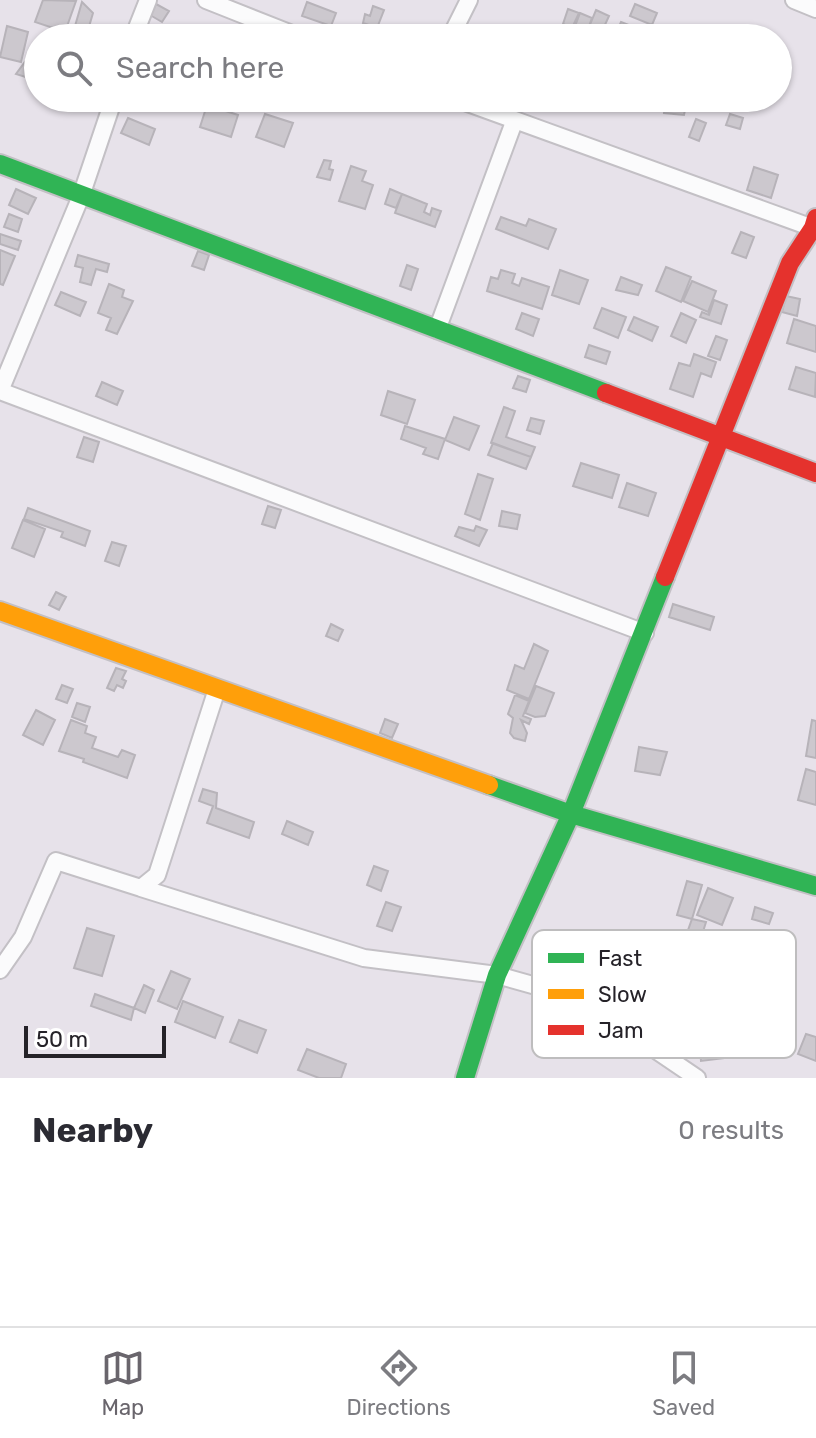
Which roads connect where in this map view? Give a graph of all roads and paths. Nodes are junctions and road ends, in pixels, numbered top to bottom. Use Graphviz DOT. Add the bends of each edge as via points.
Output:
graph roads {
  1 [pos="148,0"];
  2 [pos="206,0"];
  3 [pos="469,0"];
  4 [pos="794,0"];
  5 [pos="816,9"];
  6 [pos="139,24"];
  7 [pos="267,24"];
  8 [pos="457,24"];
  9 [pos="109,112"];
  10 [pos="489,112"];
  11 [pos="504,112"];
  12 [pos="514,122"];
  13 [pos="0,164"];
  14 [pos="81,196"];
  15 [pos="815,225"];
  16 [pos="437,330"];
  17 [pos="0,391"];
  18 [pos="721,437"];
  19 [pos="816,473"];
  20 [pos="0,611"];
  21 [pos="645,633"];
  22 [pos="217,689"];
  23 [pos="571,814"];
  24 [pos="816,886"];
  25 [pos="141,888"];
  26 [pos="0,970"];
  27 [pos="497,975"];
  28 [pos="532,985"];
  29 [pos="668,1058"];
  30 [pos="465,1078"];
  31 [pos="697,1078"];
  1 -- 6 [label="street"];
  2 -- 7 [label="street"];
  3 -- 8 [label="street"];
  4 -- 5 [label="street"];
  9 -- 14 [label="street"];
  10 -- 12 [label="street"];
  11 -- 12 [label="street"];
  12 -- 15 [label="street"];
  12 -- 16 [label="street"];
  13 -- 14 [label="street"];
  14 -- 16 [label="street"];
  14 -- 17 [label="street"];
  15 -- 18 [label="street" via="790,263"];
  16 -- 18 [label="street"];
  17 -- 21 [label="street"];
  18 -- 19 [label="street"];
  18 -- 21 [label="street"];
  20 -- 22 [label="street"];
  21 -- 23 [label="street"];
  22 -- 23 [label="street"];
  22 -- 25 [label="street" via="157,875"];
  23 -- 24 [label="street"];
  23 -- 27 [label="street"];
  25 -- 26 [label="street" via="56,861 23,937"];
  25 -- 27 [label="street" via="364,958"];
  27 -- 28 [label="street"];
  27 -- 30 [label="street"];
  29 -- 31 [label="street"];
}
